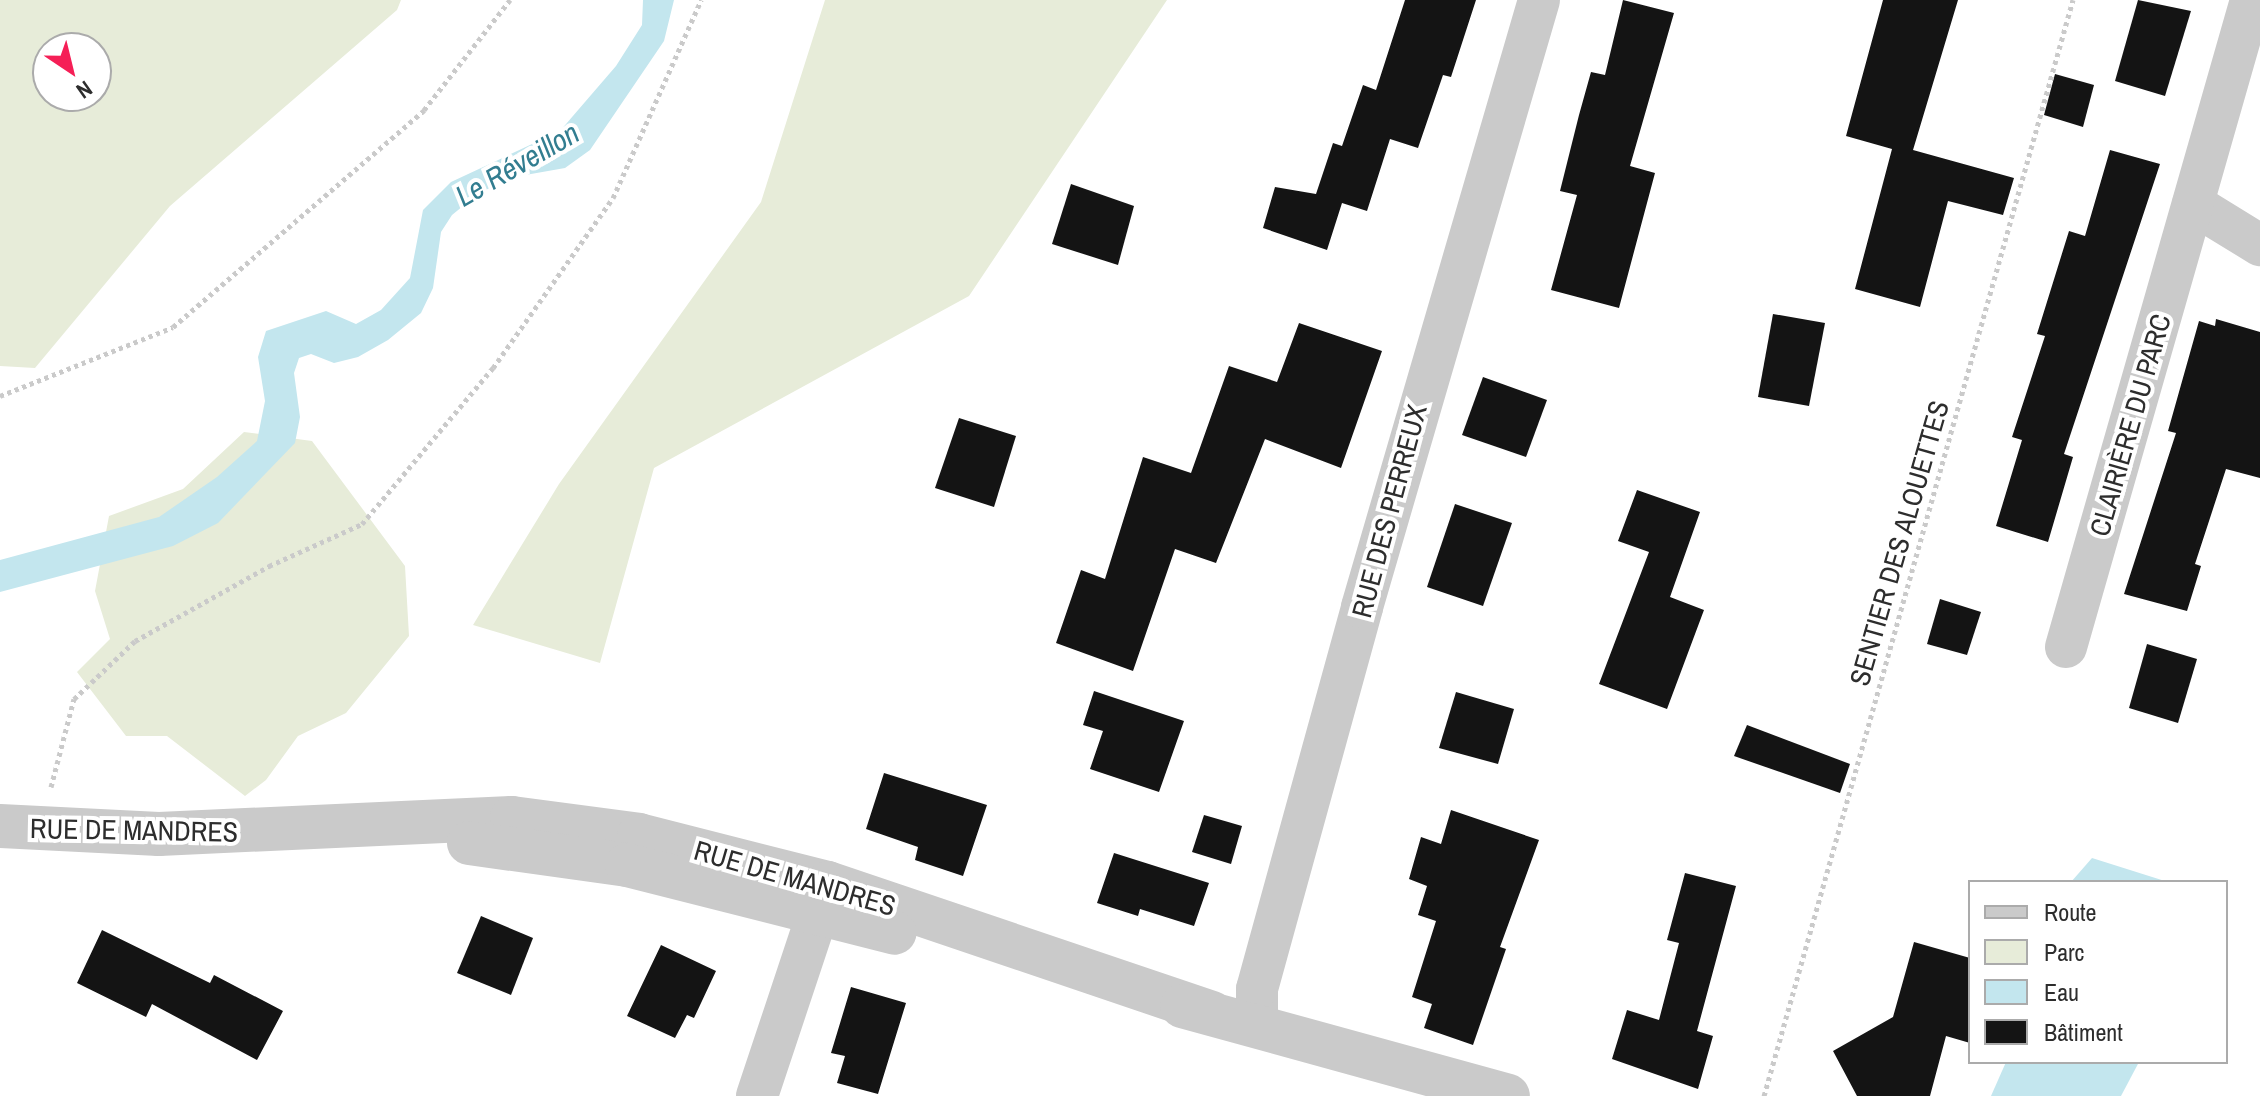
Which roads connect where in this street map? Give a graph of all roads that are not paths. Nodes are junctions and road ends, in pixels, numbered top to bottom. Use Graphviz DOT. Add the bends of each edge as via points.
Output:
graph roads {
  1 [pos="1539,0"];
  2 [pos="2251,0"];
  3 [pos="2193,204"];
  4 [pos="2260,245"];
  5 [pos="2066,647"];
  6 [pos="10,828"];
  7 [pos="824,899"];
  8 [pos="1257,1026"];
  9 [pos="1501,1095"];
  10 [pos="757,1096"];
  1 -- 8 [label="street, RUE DES PERREUX" via="1366,592 1257,989"];
  2 -- 3 [label="street, CLAIRIÈRE DU PARC"];
  3 -- 4 [label="street"];
  3 -- 5 [label="street, CLAIRIÈRE DU PARC"];
  6 -- 7 [label="street, RUE DE MANDRES" via="159,834 512,818 639,835"];
  7 -- 8 [label="street, RUE DE MANDRES"];
  7 -- 10 [label="street"];
  8 -- 9 [label="street, RUE DE MANDRES"];
}
